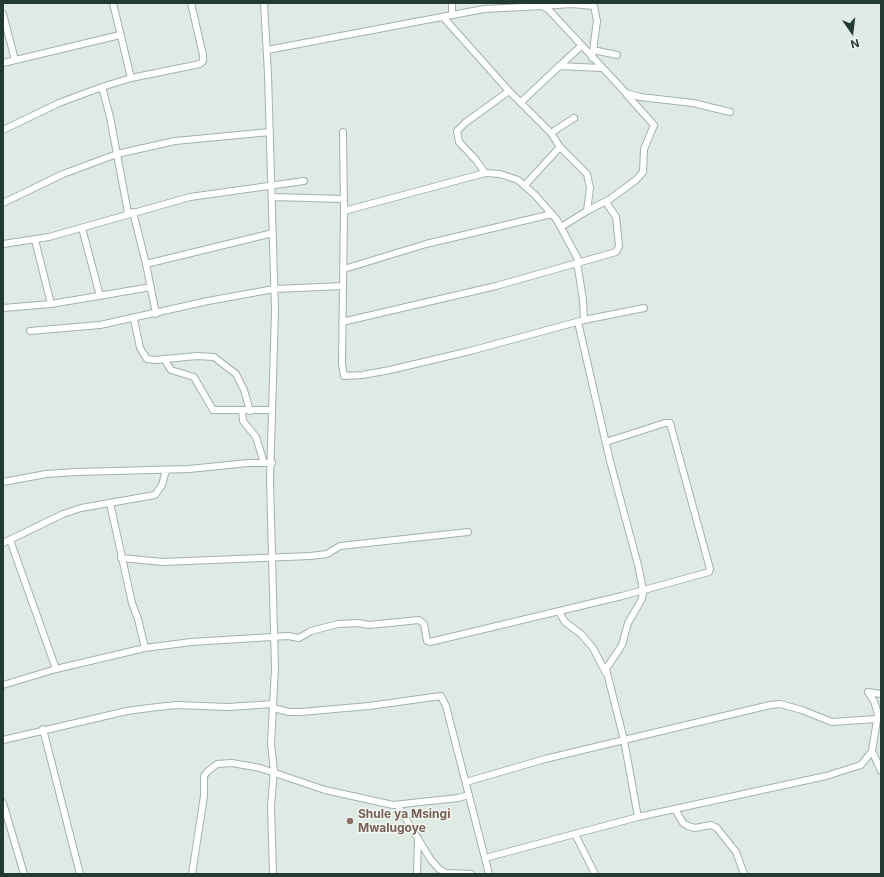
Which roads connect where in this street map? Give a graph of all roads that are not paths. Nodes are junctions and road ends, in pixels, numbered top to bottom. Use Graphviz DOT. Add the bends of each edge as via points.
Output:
graph roads {
  1 [pos="113,3"];
  2 [pos="191,3"];
  3 [pos="264,3"];
  4 [pos="452,3"];
  5 [pos="542,6"];
  6 [pos="3,14"];
  7 [pos="452,14"];
  8 [pos="443,17"];
  9 [pos="120,35"];
  10 [pos="581,46"];
  11 [pos="267,50"];
  12 [pos="593,50"];
  13 [pos="617,55"];
  14 [pos="592,58"];
  15 [pos="15,60"];
  16 [pos="3,63"];
  17 [pos="559,66"];
  18 [pos="601,68"];
  19 [pos="131,78"];
  20 [pos="102,87"];
  21 [pos="509,91"];
  22 [pos="626,93"];
  23 [pos="521,102"];
  24 [pos="730,112"];
  25 [pos="574,118"];
  26 [pos="3,130"];
  27 [pos="270,132"];
  28 [pos="342,132"];
  29 [pos="551,133"];
  30 [pos="560,147"];
  31 [pos="117,154"];
  32 [pos="485,172"];
  33 [pos="304,181"];
  34 [pos="525,184"];
  35 [pos="272,185"];
  36 [pos="272,197"];
  37 [pos="344,199"];
  38 [pos="3,202"];
  39 [pos="606,202"];
  40 [pos="344,211"];
  41 [pos="587,211"];
  42 [pos="130,213"];
  43 [pos="552,214"];
  44 [pos="561,227"];
  45 [pos="82,228"];
  46 [pos="273,233"];
  47 [pos="35,240"];
  48 [pos="3,244"];
  49 [pos="146,264"];
  50 [pos="578,264"];
  51 [pos="344,269"];
  52 [pos="343,286"];
  53 [pos="151,288"];
  54 [pos="274,289"];
  55 [pos="100,296"];
  56 [pos="51,304"];
  57 [pos="3,308"];
  58 [pos="644,308"];
  59 [pos="156,314"];
  60 [pos="134,319"];
  61 [pos="581,321"];
  62 [pos="342,322"];
  63 [pos="30,331"];
  64 [pos="164,359"];
  65 [pos="242,410"];
  66 [pos="272,410"];
  67 [pos="250,411"];
  68 [pos="606,442"];
  69 [pos="264,462"];
  70 [pos="272,463"];
  71 [pos="166,470"];
  72 [pos="3,482"];
  73 [pos="110,503"];
  74 [pos="468,532"];
  75 [pos="10,540"];
  76 [pos="3,543"];
  77 [pos="273,557"];
  78 [pos="121,558"];
  79 [pos="642,590"];
  80 [pos="559,612"];
  81 [pos="274,637"];
  82 [pos="145,648"];
  83 [pos="56,669"];
  84 [pos="607,675"];
  85 [pos="3,684"];
  86 [pos="881,694"];
  87 [pos="273,706"];
  88 [pos="877,719"];
  89 [pos="43,730"];
  90 [pos="3,740"];
  91 [pos="624,740"];
  92 [pos="872,751"];
  93 [pos="274,771"];
  94 [pos="881,771"];
  95 [pos="466,782"];
  96 [pos="469,795"];
  97 [pos="3,803"];
  98 [pos="398,806"];
  99 [pos="675,809"];
  100 [pos="638,817"];
  101 [pos="575,834"];
  102 [pos="418,838"];
  103 [pos="485,858"];
  104 [pos="24,874"];
  105 [pos="80,874"];
  106 [pos="192,874"];
  107 [pos="273,874"];
  108 [pos="417,874"];
  109 [pos="471,874"];
  110 [pos="489,874"];
  111 [pos="595,874"];
  112 [pos="744,874"];
  1 -- 9 [label="street"];
  2 -- 19 [label="street" via="204,54 202,63"];
  3 -- 11 [label="street"];
  4 -- 7 [label="street"];
  5 -- 7 [label="street" via="484,8"];
  5 -- 10 [label="street" via="548,9"];
  5 -- 12 [label="street" via="594,6 597,21"];
  6 -- 15 [label="street"];
  7 -- 8 [label="street"];
  8 -- 11 [label="street"];
  8 -- 21 [label="street"];
  9 -- 15 [label="street"];
  9 -- 19 [label="street"];
  10 -- 14 [label="street"];
  10 -- 17 [label="street"];
  11 -- 27 [label="street"];
  12 -- 13 [label="street"];
  12 -- 14 [label="street"];
  14 -- 18 [label="street"];
  15 -- 16 [label="street"];
  17 -- 18 [label="street"];
  17 -- 23 [label="street"];
  18 -- 22 [label="street"];
  19 -- 20 [label="street"];
  20 -- 26 [label="street" via="59,103"];
  20 -- 31 [label="street"];
  21 -- 23 [label="street"];
  21 -- 32 [label="street" via="457,131 459,142"];
  22 -- 24 [label="street" via="693,103"];
  22 -- 39 [label="street" via="652,121 654,127 644,149 644,169 641,174"];
  23 -- 29 [label="street"];
  25 -- 29 [label="street"];
  27 -- 31 [label="street" via="175,141"];
  27 -- 35 [label="street"];
  28 -- 37 [label="street"];
  29 -- 30 [label="street"];
  30 -- 34 [label="street"];
  30 -- 41 [label="street" via="588,176 590,188"];
  31 -- 38 [label="street" via="64,174"];
  31 -- 42 [label="street"];
  32 -- 34 [label="street" via="509,176"];
  32 -- 40 [label="street"];
  33 -- 35 [label="street"];
  34 -- 43 [label="street"];
  35 -- 36 [label="street"];
  35 -- 42 [label="street" via="190,197"];
  36 -- 37 [label="street"];
  36 -- 46 [label="street"];
  37 -- 40 [label="street"];
  39 -- 41 [label="street"];
  39 -- 50 [label="street" via="616,217 619,248 616,252"];
  40 -- 51 [label="street"];
  41 -- 44 [label="street"];
  42 -- 45 [label="street"];
  42 -- 49 [label="street"];
  43 -- 44 [label="street"];
  43 -- 51 [label="street" via="426,244"];
  44 -- 50 [label="street"];
  45 -- 47 [label="street"];
  45 -- 55 [label="street"];
  46 -- 49 [label="street"];
  46 -- 54 [label="street"];
  47 -- 48 [label="street"];
  47 -- 56 [label="street"];
  49 -- 53 [label="street"];
  50 -- 61 [label="street" via="583,300"];
  50 -- 62 [label="street"];
  51 -- 52 [label="street"];
  52 -- 54 [label="street"];
  52 -- 62 [label="street"];
  53 -- 55 [label="street"];
  53 -- 59 [label="street"];
  54 -- 59 [label="street"];
  54 -- 66 [label="street" via="276,335"];
  55 -- 56 [label="street"];
  56 -- 57 [label="street"];
  58 -- 61 [label="street"];
  59 -- 60 [label="street"];
  60 -- 63 [label="street" via="80,328"];
  60 -- 64 [label="street" via="143,353 150,360"];
  61 -- 62 [label="street" via="390,370 348,376 344,376 342,370"];
  61 -- 68 [label="street"];
  64 -- 65 [label="street" via="171,370 194,377 212,410"];
  64 -- 67 [label="street" via="214,357 236,374"];
  65 -- 67 [label="street"];
  65 -- 69 [label="street" via="243,421 256,437"];
  66 -- 67 [label="street"];
  66 -- 70 [label="street"];
  68 -- 79 [label="street" via="638,565"];
  68 -- 79 [label="street" via="670,423 710,569 707,573"];
  69 -- 70 [label="street"];
  69 -- 71 [label="street"];
  70 -- 77 [label="street" via="270,480"];
  71 -- 72 [label="street" via="46,474"];
  71 -- 73 [label="street" via="162,485 155,495"];
  73 -- 75 [label="street" via="63,514"];
  73 -- 78 [label="street"];
  74 -- 77 [label="street" via="340,546 327,555"];
  75 -- 76 [label="street"];
  75 -- 83 [label="street"];
  77 -- 78 [label="street" via="163,562"];
  77 -- 81 [label="street"];
  78 -- 82 [label="street"];
  79 -- 80 [label="street"];
  79 -- 84 [label="street" via="642,600 628,623 622,645 607,666"];
  80 -- 81 [label="street" via="430,642 427,641 424,624 419,620 369,625 338,624 311,630 300,638"];
  80 -- 84 [label="street" via="565,622 594,648"];
  81 -- 82 [label="street" via="191,642"];
  81 -- 87 [label="street"];
  82 -- 83 [label="street"];
  83 -- 85 [label="street"];
  84 -- 91 [label="street"];
  86 -- 88 [label="street" via="868,692 877,708"];
  87 -- 89 [label="street" via="157,707 127,711"];
  87 -- 93 [label="street" via="271,744"];
  87 -- 95 [label="street" via="289,712 301,712 441,696 446,706"];
  88 -- 91 [label="street" via="832,722 802,710 775,704"];
  88 -- 92 [label="street"];
  89 -- 90 [label="street"];
  89 -- 105 [label="street"];
  91 -- 95 [label="street"];
  91 -- 100 [label="street"];
  92 -- 94 [label="street"];
  92 -- 99 [label="street" via="861,765 826,776"];
  93 -- 98 [label="street" via="292,780 325,790"];
  93 -- 106 [label="street" via="223,762 206,772"];
  93 -- 107 [label="street" via="271,806"];
  95 -- 96 [label="street"];
  96 -- 98 [label="street"];
  96 -- 103 [label="street"];
  97 -- 104 [label="street"];
  98 -- 102 [label="street"];
  99 -- 100 [label="street"];
  99 -- 112 [label="street" via="683,823 688,826 717,828 736,852"];
  100 -- 101 [label="street"];
  101 -- 103 [label="street"];
  101 -- 111 [label="street"];
  102 -- 108 [label="street"];
  102 -- 109 [label="street" via="439,870 446,873"];
  103 -- 110 [label="street"];
}
